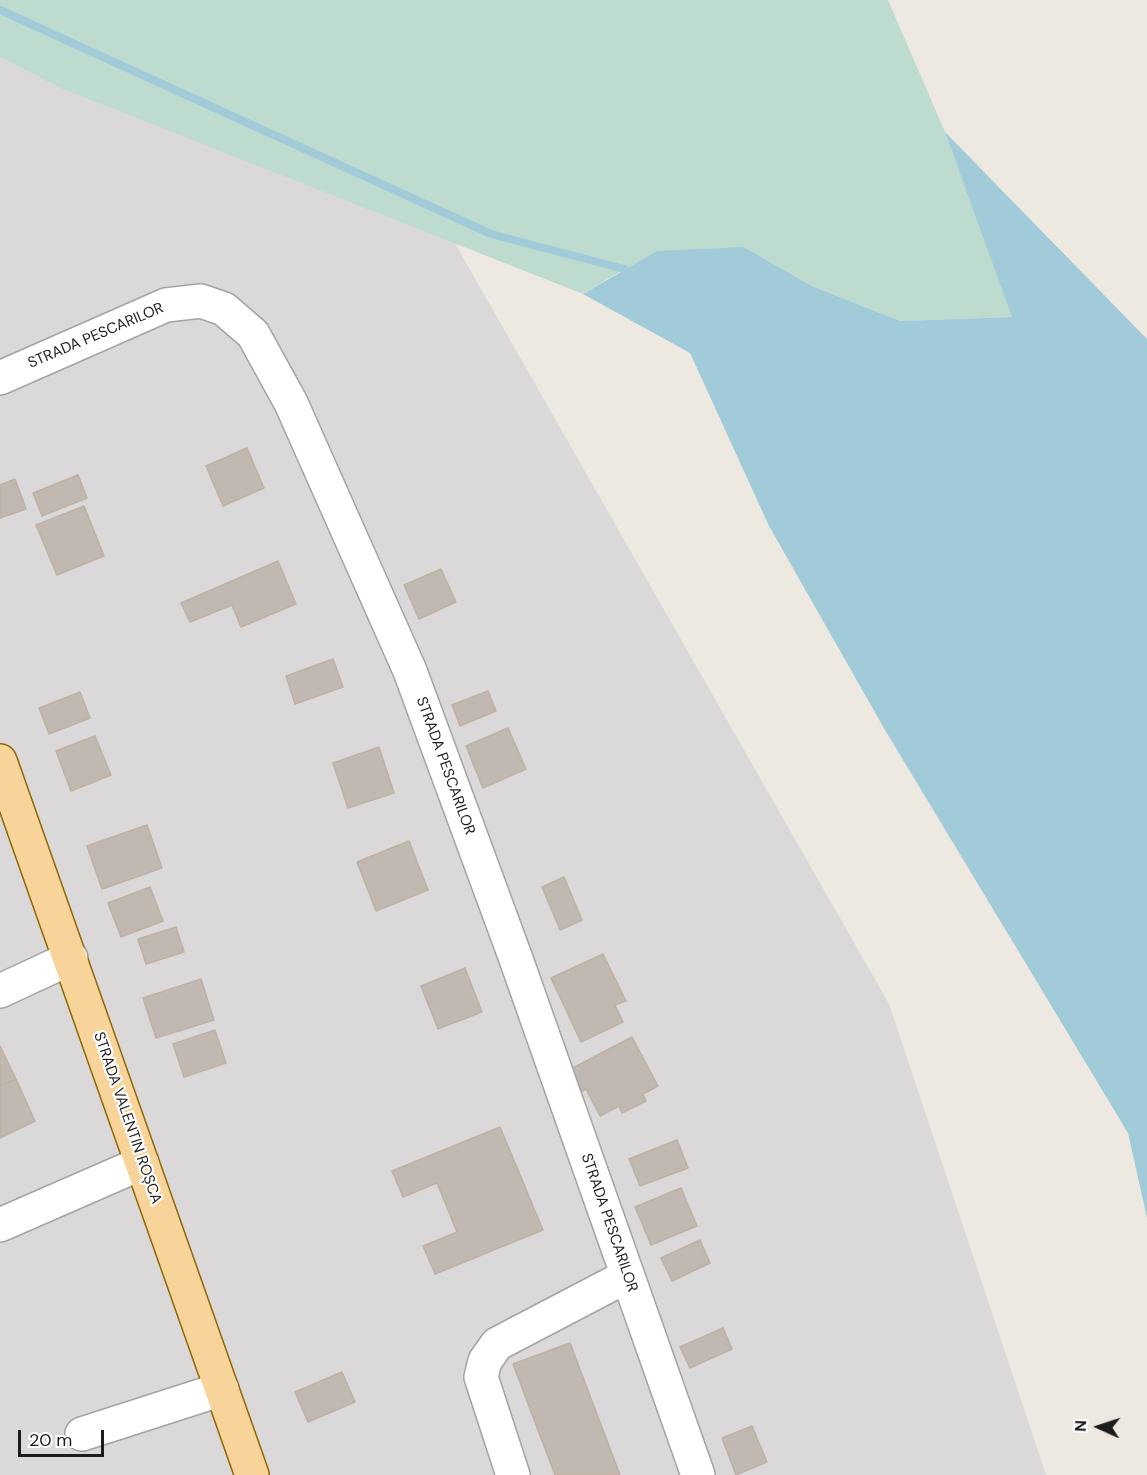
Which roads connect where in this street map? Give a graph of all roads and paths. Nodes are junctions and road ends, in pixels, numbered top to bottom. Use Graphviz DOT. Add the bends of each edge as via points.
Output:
graph roads {
  1 [pos="0,378"];
  2 [pos="0,761"];
  3 [pos="71,958"];
  4 [pos="0,991"];
  5 [pos="142,1162"];
  6 [pos="0,1225"];
  7 [pos="627,1276"];
  8 [pos="222,1389"];
  9 [pos="82,1434"];
  10 [pos="252,1475"];
  11 [pos="513,1475"];
  12 [pos="698,1475"];
  1 -- 7 [label="street, STRADA PESCARILOR" via="166,305 201,301 224,309 253,334 291,403 410,671"];
  2 -- 3 [label="main road, STRADA VALENTIN ROȘCA"];
  3 -- 4 [label="street"];
  3 -- 5 [label="main road, STRADA VALENTIN ROȘCA"];
  5 -- 6 [label="street"];
  5 -- 8 [label="main road, STRADA VALENTIN ROȘCA"];
  7 -- 11 [label="street" via="497,1344 485,1361 481,1377"];
  7 -- 12 [label="street, STRADA PESCARILOR"];
  8 -- 9 [label="street"];
  8 -- 10 [label="main road, STRADA VALENTIN ROȘCA"];
}
